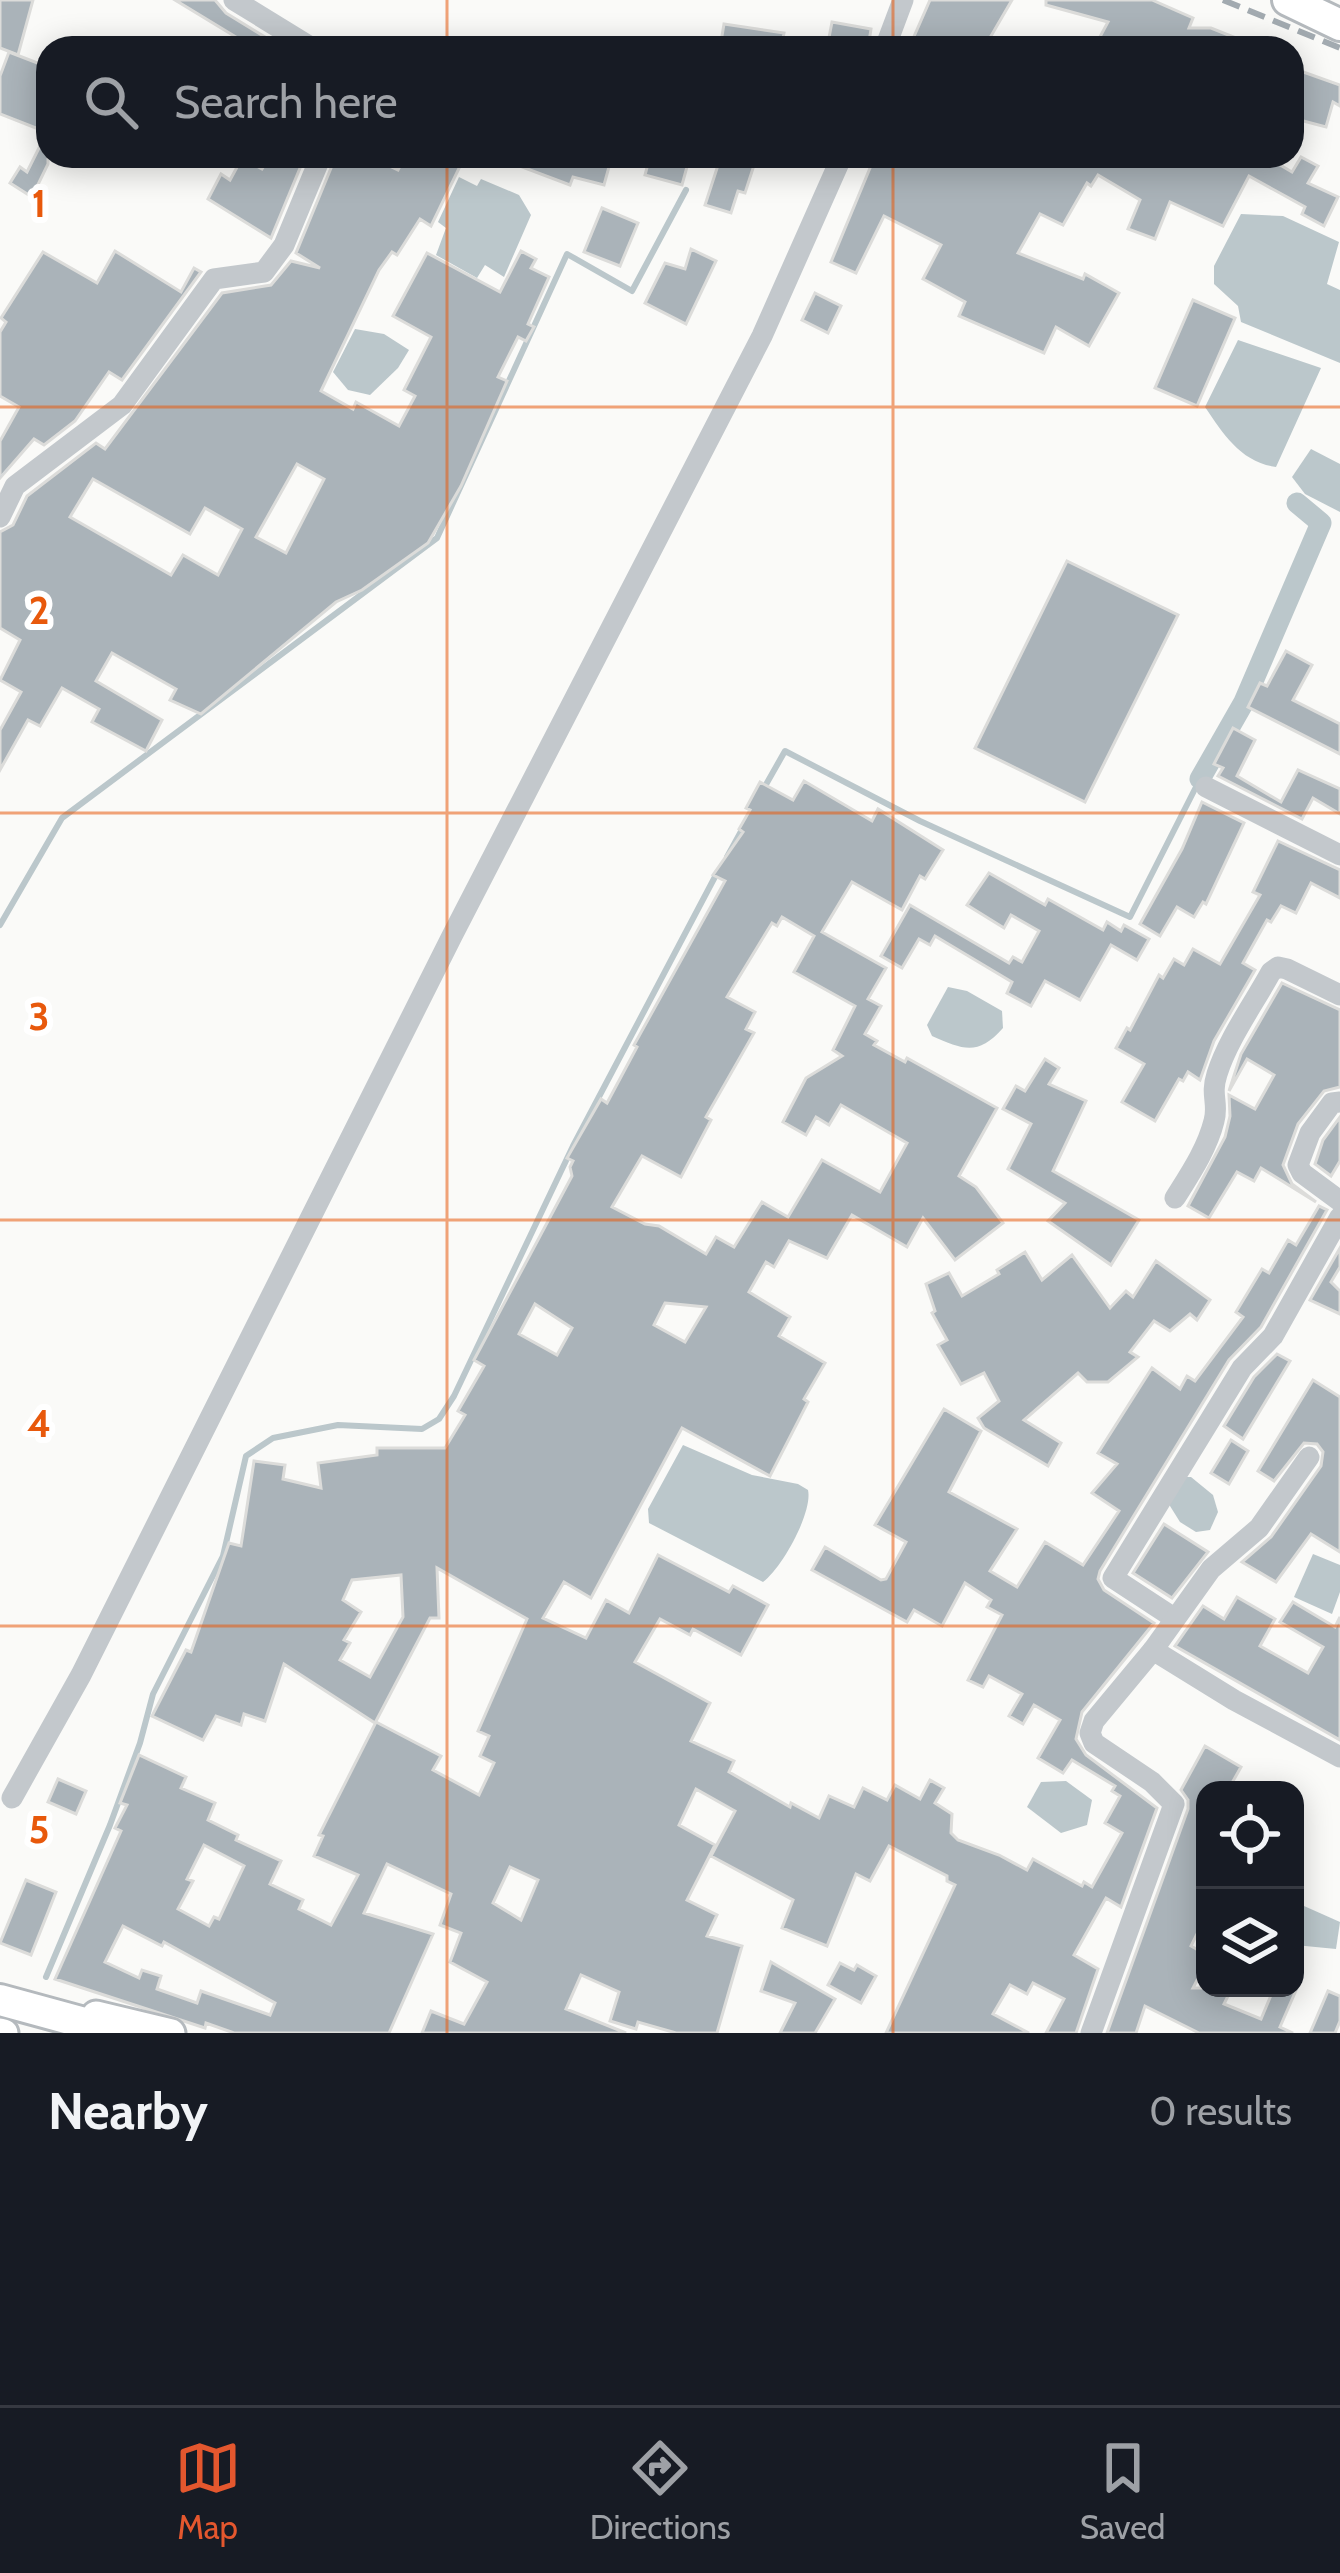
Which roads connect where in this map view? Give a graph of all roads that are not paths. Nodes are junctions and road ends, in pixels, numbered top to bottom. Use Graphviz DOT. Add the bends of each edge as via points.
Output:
graph roads {
  1 [pos="234,0"];
  2 [pos="903,0"];
  3 [pos="1288,0"];
  4 [pos="1340,25"];
  5 [pos="292,36"];
  6 [pos="890,36"];
  7 [pos="316,168"];
  8 [pos="837,168"];
  9 [pos="8,481"];
  10 [pos="0,517"];
  11 [pos="1206,787"];
  12 [pos="1340,855"];
  13 [pos="1340,995"];
  14 [pos="1340,1102"];
  15 [pos="1175,1198"];
  16 [pos="1340,1201"];
  17 [pos="1340,1217"];
  18 [pos="1309,1457"];
  19 [pos="1174,1618"];
  20 [pos="1153,1650"];
  21 [pos="1340,1757"];
  22 [pos="12,1798"];
  23 [pos="0,1987"];
  24 [pos="0,2000"];
  25 [pos="0,2020"];
  26 [pos="43,2033"];
  27 [pos="121,2033"];
  28 [pos="171,2033"];
  29 [pos="1091,2033"];
  1 -- 5 [label="street"];
  2 -- 6 [label="street"];
  3 -- 4 [label="highway"];
  7 -- 9 [label="street" via="264,272 214,279 122,405"];
  8 -- 22 [label="street" via="762,336"];
  9 -- 10 [label="street"];
  11 -- 12 [label="street"];
  13 -- 15 [label="street" via="1287,969 1271,972 1219,1068 1215,1119"];
  14 -- 16 [label="street" via="1310,1133 1298,1165"];
  17 -- 19 [label="street" via="1273,1336 1242,1368 1113,1578"];
  18 -- 19 [label="street" via="1259,1528 1210,1569"];
  19 -- 20 [label="street"];
  20 -- 21 [label="street"];
  20 -- 29 [label="street" via="1090,1732 1174,1804"];
  23 -- 28 [label="main road"];
  24 -- 27 [label="highway"];
  25 -- 26 [label="highway"];
}
